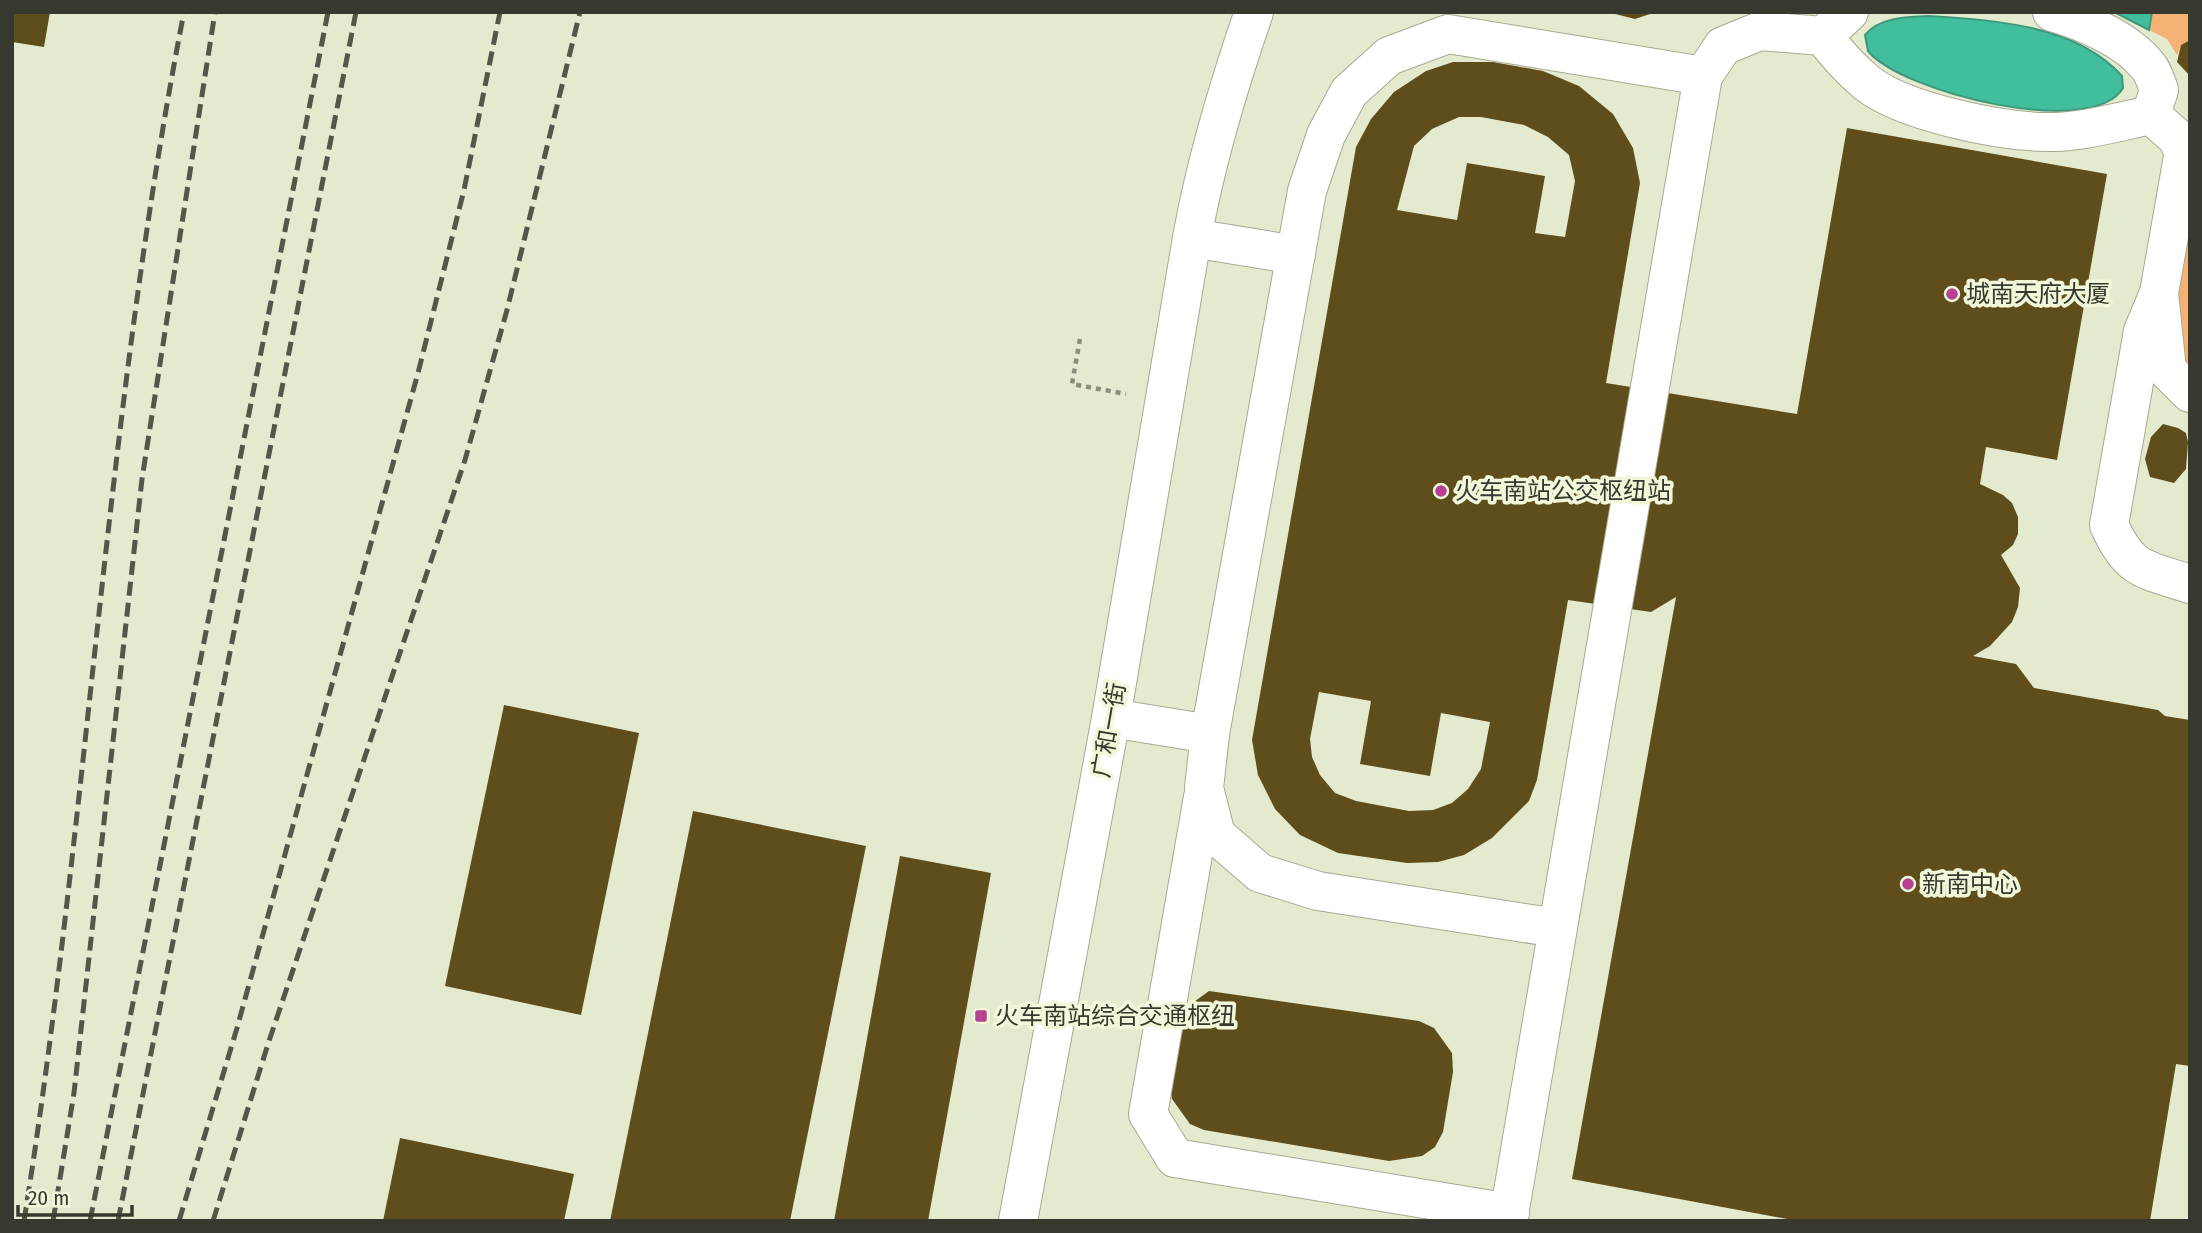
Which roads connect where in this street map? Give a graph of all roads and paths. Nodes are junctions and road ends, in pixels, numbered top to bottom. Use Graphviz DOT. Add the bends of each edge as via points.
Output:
graph roads {
  1 [pos="1254,12"];
  2 [pos="2052,12"];
  3 [pos="1836,24"];
  4 [pos="1703,75"];
  5 [pos="2151,115"];
  6 [pos="1192,238"];
  7 [pos="1296,255"];
  8 [pos="2159,293"];
  9 [pos="1080,339"];
  10 [pos="2190,393"];
  11 [pos="1165,400"];
  12 [pos="2190,584"];
  13 [pos="1111,718"];
  14 [pos="1210,734"];
  15 [pos="1204,788"];
  16 [pos="1557,928"];
  17 [pos="1509,1217"];
  18 [pos="1018,1221"];
  1 -- 6 [label="street, 广和一街" via="1222,103"];
  2 -- 5 [label="street" via="2119,43 2148,65 2159,90"];
  3 -- 4 [label="street" via="1760,32 1723,46"];
  3 -- 5 [label="street" via="1846,64 1868,84 1946,117 2046,132"];
  4 -- 7 [label="street" via="1448,34 1389,56 1349,92 1326,135 1307,191"];
  4 -- 16 [label="street"];
  5 -- 8 [label="street" via="2176,137 2184,151"];
  6 -- 7 [label="street"];
  6 -- 11 [label="street, 广和一街"];
  7 -- 14 [label="street"];
  8 -- 10 [label="street" via="2167,370"];
  8 -- 12 [label="street" via="2143,331 2109,525 2121,551 2140,568"];
  9 -- 11 [label="path" via="1072,384"];
  11 -- 13 [label="street, 广和一街"];
  13 -- 14 [label="street"];
  13 -- 18 [label="street, 广和一街"];
  14 -- 15 [label="street"];
  15 -- 16 [label="street" via="1216,835 1260,873 1318,891"];
  15 -- 17 [label="street" via="1148,1114 1175,1158"];
  16 -- 17 [label="street"];
}
